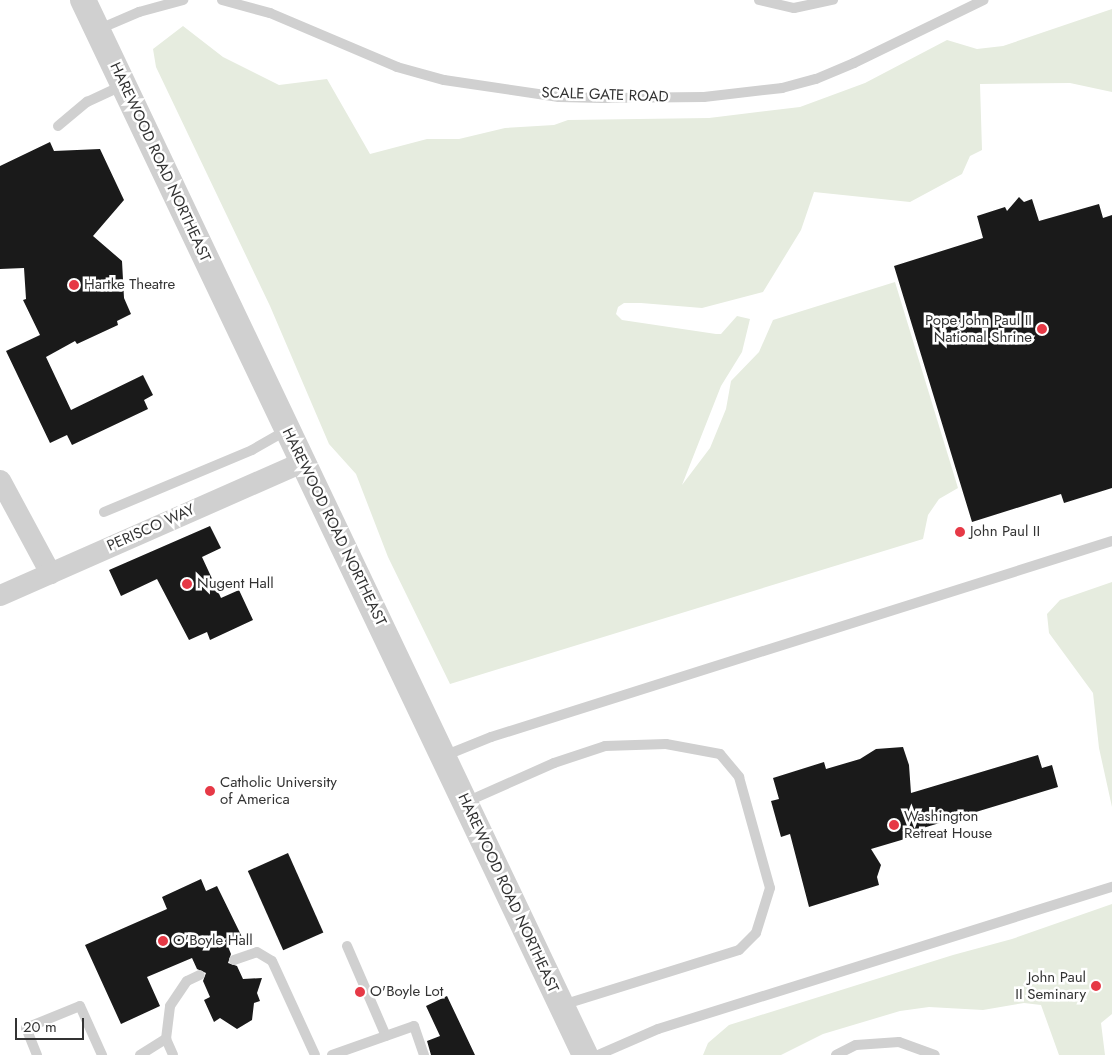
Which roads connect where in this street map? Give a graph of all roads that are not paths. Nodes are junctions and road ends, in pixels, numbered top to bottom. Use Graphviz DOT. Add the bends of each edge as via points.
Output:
graph roads {
  1 [pos="83,0"];
  2 [pos="184,0"];
  3 [pos="222,0"];
  4 [pos="759,0"];
  5 [pos="833,0"];
  6 [pos="984,0"];
  7 [pos="97,30"];
  8 [pos="123,85"];
  9 [pos="58,126"];
  10 [pos="287,430"];
  11 [pos="302,462"];
  12 [pos="1,483"];
  13 [pos="104,512"];
  14 [pos="1112,541"];
  15 [pos="50,573"];
  16 [pos="0,595"];
  17 [pos="443,756"];
  18 [pos="466,802"];
  19 [pos="1112,887"];
  20 [pos="347,946"];
  21 [pos="234,960"];
  22 [pos="200,975"];
  23 [pos="562,1006"];
  24 [pos="386,1036"];
  25 [pos="166,1039"];
  26 [pos="37,1055"];
  27 [pos="102,1055"];
  28 [pos="140,1055"];
  29 [pos="174,1055"];
  30 [pos="315,1055"];
  31 [pos="332,1055"];
  32 [pos="424,1055"];
  33 [pos="585,1055"];
  34 [pos="598,1055"];
  35 [pos="836,1055"];
  36 [pos="935,1055"];
  1 -- 7 [label="street, HAREWOOD ROAD NORTHEAST"];
  2 -- 7 [label="lane" via="139,12"];
  3 -- 6 [label="lane, SCALE GATE ROAD" via="270,13 397,67 444,80 559,96 602,98 704,97 782,88 816,79 854,63"];
  4 -- 5 [label="lane" via="794,8"];
  7 -- 8 [label="street, HAREWOOD ROAD NORTHEAST"];
  8 -- 9 [label="lane" via="87,102"];
  8 -- 10 [label="street, HAREWOOD ROAD NORTHEAST"];
  10 -- 11 [label="street, HAREWOOD ROAD NORTHEAST"];
  10 -- 13 [label="lane" via="252,450"];
  11 -- 15 [label="street, PERISCO WAY"];
  11 -- 17 [label="street, HAREWOOD ROAD NORTHEAST"];
  12 -- 15 [label="street"];
  14 -- 17 [label="lane" via="491,737"];
  15 -- 16 [label="street, PERISCO WAY"];
  17 -- 18 [label="street, HAREWOOD ROAD NORTHEAST"];
  18 -- 23 [label="street, HAREWOOD ROAD NORTHEAST"];
  18 -- 23 [label="lane" via="554,763 605,746 666,744 720,754 739,777 770,888 756,934 739,950"];
  19 -- 34 [label="lane" via="658,1029"];
  20 -- 24 [label="lane"];
  21 -- 30 [label="lane" via="258,952 272,961"];
  22 -- 25 [label="lane" via="187,981 170,1006"];
  23 -- 33 [label="street, HAREWOOD ROAD NORTHEAST"];
  24 -- 31 [label="lane"];
  24 -- 32 [label="lane" via="414,1026"];
  25 -- 28 [label="lane"];
  25 -- 29 [label="lane"];
  26 -- 27 [label="lane" via="26,1028 80,1006"];
  35 -- 36 [label="lane" via="856,1045 899,1042"];
}
